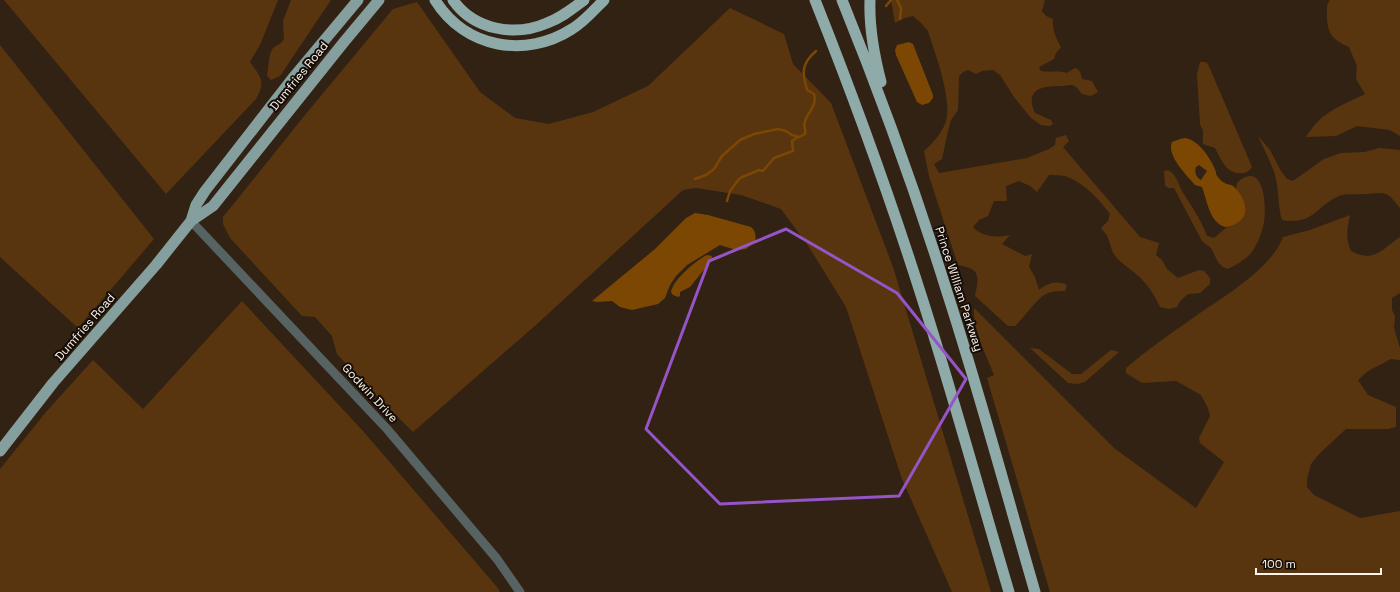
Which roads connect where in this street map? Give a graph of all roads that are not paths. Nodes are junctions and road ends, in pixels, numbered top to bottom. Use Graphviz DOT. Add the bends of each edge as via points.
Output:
graph roads {
  1 [pos="358,0"];
  2 [pos="379,0"];
  3 [pos="435,0"];
  4 [pos="453,0"];
  5 [pos="584,0"];
  6 [pos="604,0"];
  7 [pos="809,0"];
  8 [pos="815,0"];
  9 [pos="842,0"];
  10 [pos="870,0"];
  11 [pos="839,61"];
  12 [pos="893,135"];
  13 [pos="191,221"];
  14 [pos="0,451"];
  15 [pos="520,592"];
  16 [pos="1009,592"];
  17 [pos="1035,592"];
  1 -- 13 [label="main road, Dumfries Road" via="296,74 205,191 196,205"];
  2 -- 13 [label="main road, Dumfries Road" via="213,206"];
  3 -- 6 [label="highway" via="457,26 471,35 487,42 518,46 553,40 573,29"];
  4 -- 5 [label="highway" via="465,14 477,21 496,29 508,30 547,24"];
  7 -- 11 [label="highway"];
  8 -- 11 [label="highway"];
  9 -- 12 [label="highway, Prince William Parkway"];
  10 -- 12 [label="highway" via="874,51"];
  11 -- 16 [label="highway" via="922,297"];
  12 -- 17 [label="highway, Prince William Parkway" via="947,292"];
  13 -- 14 [label="main road, Dumfries Road" via="53,383"];
  13 -- 15 [label="street, Godwin Drive" via="387,429 497,559"];
}
